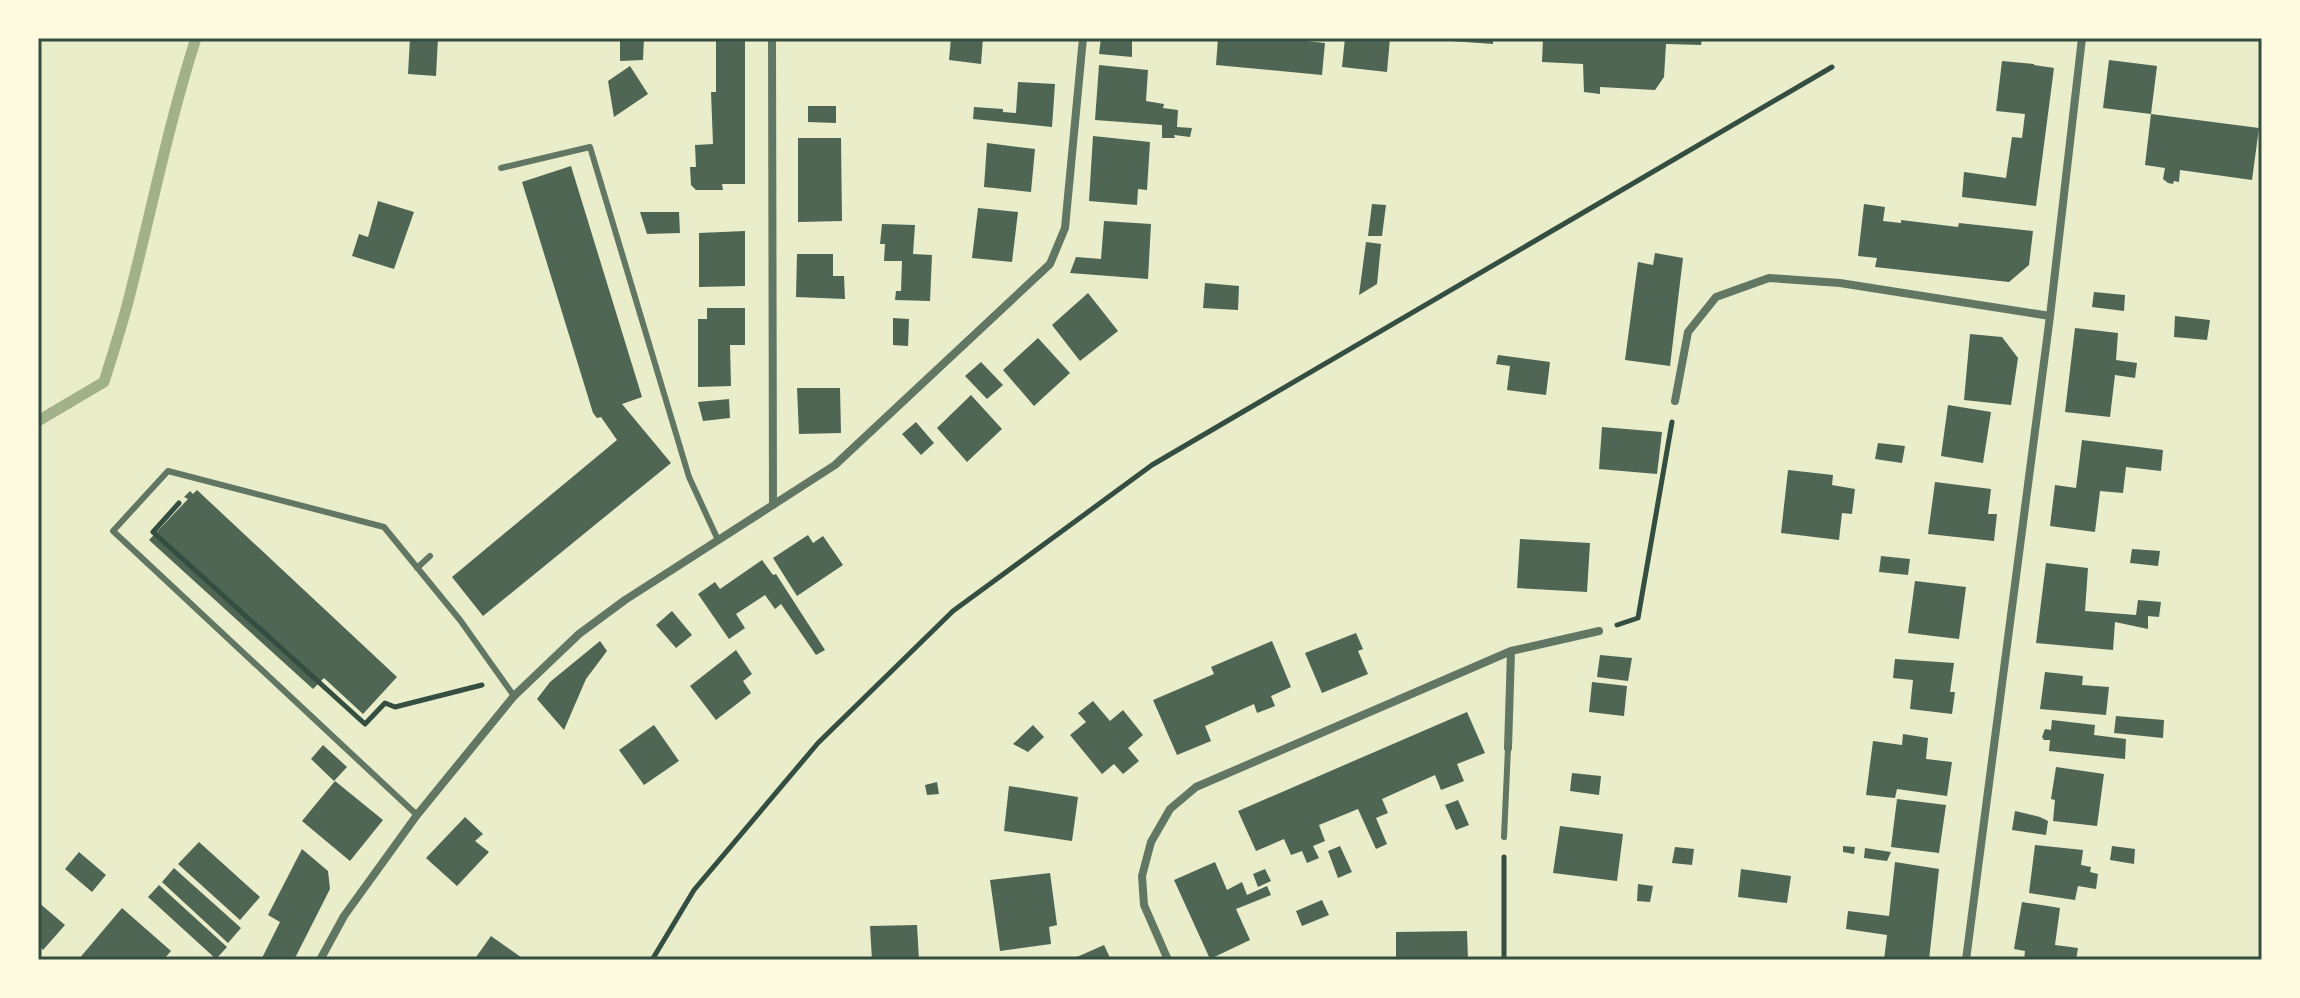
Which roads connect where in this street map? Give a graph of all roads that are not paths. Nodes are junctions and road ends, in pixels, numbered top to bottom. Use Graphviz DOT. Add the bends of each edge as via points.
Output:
graph roads {
  1 [pos="772,38"];
  2 [pos="1083,38"];
  3 [pos="2082,38"];
  4 [pos="501,168"];
  5 [pos="2050,316"];
  6 [pos="1675,401"];
  7 [pos="773,505"];
  8 [pos="718,540"];
  9 [pos="430,556"];
  10 [pos="417,568"];
  11 [pos="1599,631"];
  12 [pos="1511,651"];
  13 [pos="514,696"];
  14 [pos="1508,748"];
  15 [pos="417,815"];
  16 [pos="1504,837"];
  17 [pos="320,960"];
  18 [pos="1168,960"];
  19 [pos="1966,960"];
  1 -- 7 [label="street"];
  2 -- 7 [label="street" via="1065,228 1050,264 835,465"];
  3 -- 5 [label="street"];
  4 -- 8 [label="lane" via="590,147 689,477"];
  5 -- 6 [label="street" via="1840,283 1769,278 1716,297 1688,332"];
  5 -- 19 [label="street"];
  7 -- 8 [label="street"];
  8 -- 13 [label="street" via="579,634"];
  9 -- 10 [label="lane"];
  10 -- 13 [label="lane"];
  10 -- 15 [label="lane" via="384,527 168,471 113,531"];
  11 -- 12 [label="street"];
  12 -- 14 [label="street"];
  12 -- 18 [label="street" via="1196,787 1170,809 1151,842 1142,876 1144,905"];
  13 -- 15 [label="street"];
  14 -- 16 [label="lane"];
  15 -- 17 [label="street" via="344,916"];
}
